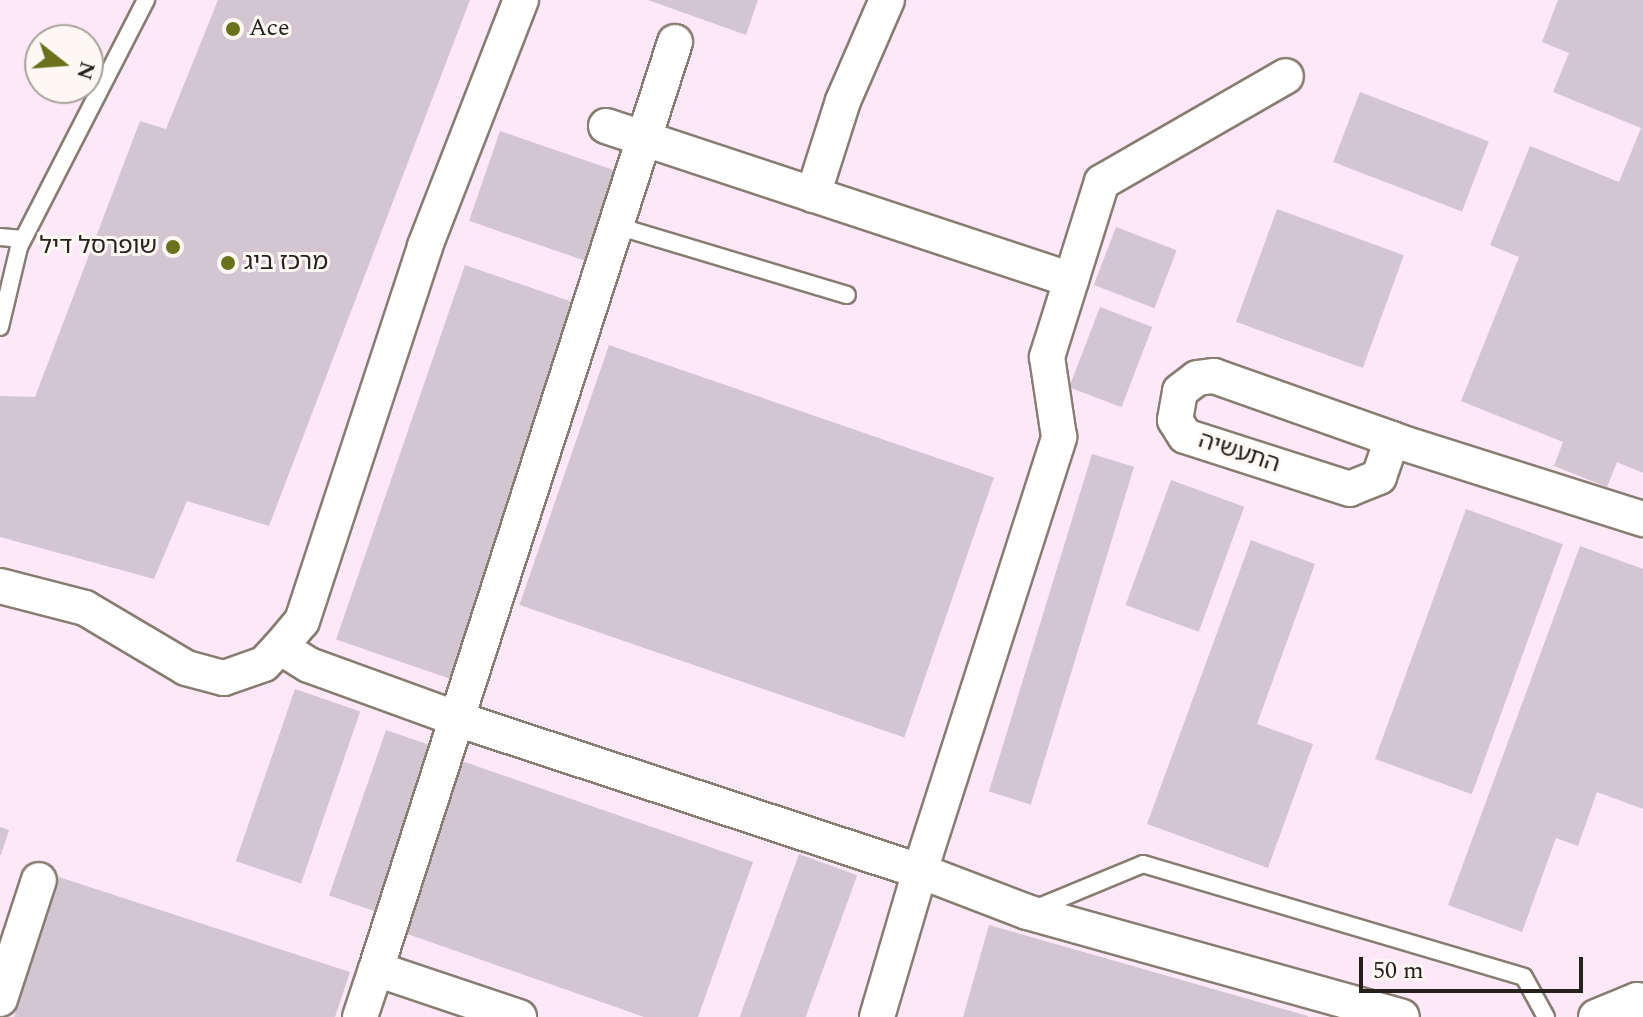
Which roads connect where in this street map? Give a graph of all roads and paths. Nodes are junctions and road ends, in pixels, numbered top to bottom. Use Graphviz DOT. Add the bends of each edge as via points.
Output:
graph roads {
  1 [pos="146,0"];
  2 [pos="521,0"];
  3 [pos="887,0"];
  4 [pos="675,42"];
  5 [pos="1286,76"];
  6 [pos="606,126"];
  7 [pos="645,139"];
  8 [pos="813,195"];
  9 [pos="617,226"];
  10 [pos="0,237"];
  11 [pos="23,239"];
  12 [pos="1071,280"];
  13 [pos="847,295"];
  14 [pos="0,327"];
  15 [pos="1392,439"];
  16 [pos="1643,519"];
  17 [pos="0,586"];
  18 [pos="280,647"];
  19 [pos="457,719"];
  20 [pos="920,871"];
  21 [pos="39,880"];
  22 [pos="1027,912"];
  23 [pos="376,969"];
  24 [pos="0,999"];
  25 [pos="1643,1001"];
  26 [pos="360,1017"];
  27 [pos="519,1017"];
  28 [pos="877,1017"];
  29 [pos="1402,1017"];
  30 [pos="1546,1017"];
  31 [pos="1596,1017"];
  1 -- 11 [label="lane"];
  2 -- 18 [label="street" via="425,246 302,621"];
  3 -- 8 [label="street" via="843,101"];
  4 -- 7 [label="street"];
  5 -- 12 [label="street" via="1102,182"];
  6 -- 7 [label="street"];
  7 -- 8 [label="street"];
  7 -- 9 [label="street"];
  8 -- 12 [label="street"];
  9 -- 13 [label="lane"];
  9 -- 19 [label="street"];
  10 -- 11 [label="lane"];
  11 -- 14 [label="lane"];
  12 -- 20 [label="street" via="1047,357 1059,437"];
  15 -- 15 [label="street, התעשיה" via="1379,477 1350,489 1185,436 1175,420 1180,391 1197,378 1214,376"];
  15 -- 16 [label="street, התעשיה"];
  17 -- 18 [label="street" via="85,608 186,668 224,678 264,664"];
  18 -- 19 [label="street" via="309,665"];
  19 -- 20 [label="street"];
  19 -- 23 [label="street"];
  20 -- 22 [label="street"];
  20 -- 28 [label="street"];
  21 -- 24 [label="street"];
  22 -- 29 [label="street"];
  22 -- 30 [label="lane" via="1143,864 1524,977"];
  23 -- 26 [label="street"];
  23 -- 27 [label="street"];
  25 -- 31 [label="street"];
}
